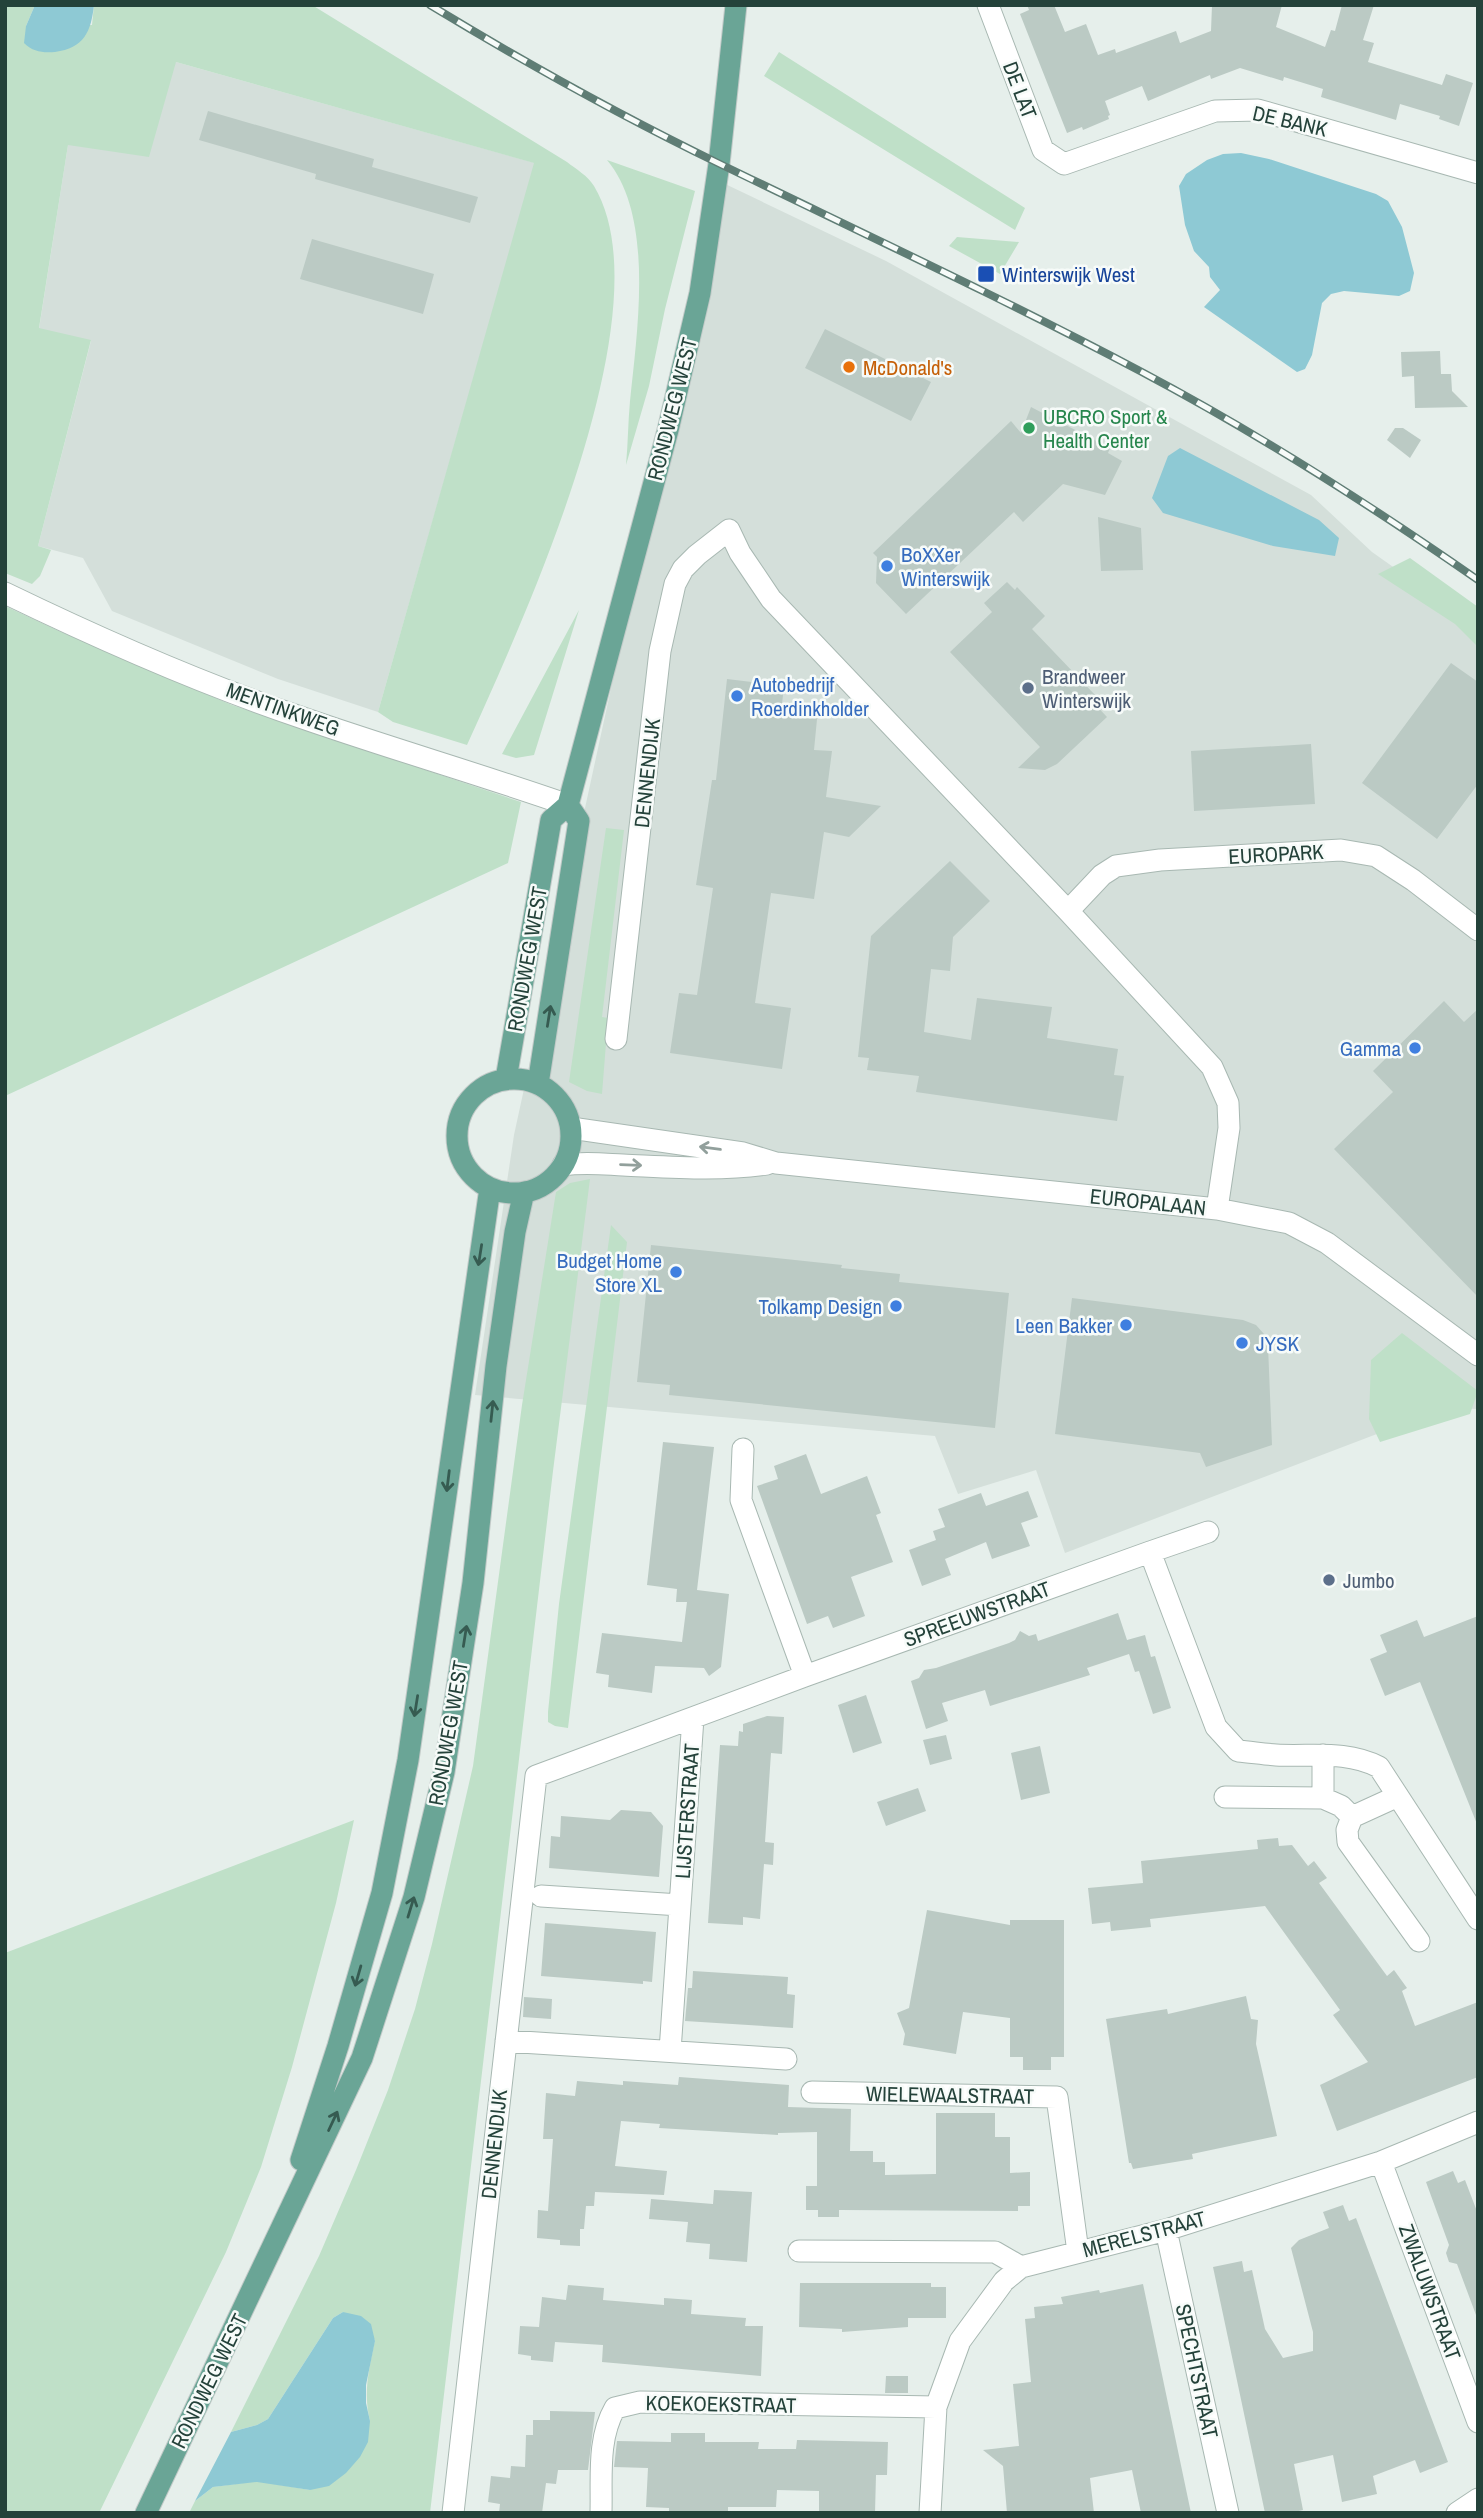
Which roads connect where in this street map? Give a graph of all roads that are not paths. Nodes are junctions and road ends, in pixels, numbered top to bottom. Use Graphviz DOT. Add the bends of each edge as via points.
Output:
graph roads {
  1 [pos="736,5"];
  2 [pos="988,5"];
  3 [pos="1064,164"];
  4 [pos="1478,173"];
  5 [pos="5,593"];
  6 [pos="568,805"];
  7 [pos="1068,911"];
  8 [pos="1478,930"];
  9 [pos="616,1039"];
  10 [pos="506,1079"];
  11 [pos="538,1084"];
  12 [pos="571,1128"];
  13 [pos="776,1163"];
  14 [pos="563,1165"];
  15 [pos="489,1188"];
  16 [pos="524,1192"];
  17 [pos="1217,1209"];
  18 [pos="1478,1355"];
  19 [pos="743,1449"];
  20 [pos="1208,1532"];
  21 [pos="1150,1552"];
  22 [pos="805,1676"];
  23 [pos="693,1718"];
  24 [pos="1323,1755"];
  25 [pos="536,1776"];
  26 [pos="1398,1796"];
  27 [pos="1225,1797"];
  28 [pos="1323,1798"];
  29 [pos="1352,1817"];
  30 [pos="541,1896"];
  31 [pos="680,1905"];
  32 [pos="1478,1919"];
  33 [pos="1419,1941"];
  34 [pos="506,2041"];
  35 [pos="670,2051"];
  36 [pos="786,2059"];
  37 [pos="812,2092"];
  38 [pos="1478,2122"];
  39 [pos="1381,2162"];
  40 [pos="1166,2230"];
  41 [pos="272,2249"];
  42 [pos="799,2251"];
  43 [pos="1079,2252"];
  44 [pos="1021,2267"];
  45 [pos="936,2407"];
  46 [pos="1478,2422"];
  47 [pos="1478,2499"];
  48 [pos="146,2513"];
  49 [pos="453,2513"];
  50 [pos="601,2513"];
  51 [pos="930,2513"];
  52 [pos="1228,2513"];
  53 [pos="1457,2513"];
  1 -- 6 [label="main road, RONDWEG WEST" via="700,293"];
  2 -- 3 [label="street, DE LAT" via="1043,150"];
  3 -- 4 [label="street, DE BANK" via="1215,111 1258,110"];
  5 -- 6 [label="street, MENTINKWEG" via="174,669 299,717"];
  6 -- 10 [label="main road, RONDWEG WEST" via="551,820"];
  11 -- 6 [label="main road, RONDWEG WEST, one-way" via="579,821"];
  7 -- 8 [label="street, EUROPARK" via="1116,866 1341,850 1376,856"];
  7 -- 9 [label="street, DENNENDIJK" via="771,598 729,530 684,569 660,651"];
  7 -- 17 [label="street" via="1212,1067 1228,1103 1229,1128"];
  10 -- 11 [label="main road"];
  10 -- 15 [label="main road" via="473,1095 457,1127 463,1163"];
  11 -- 12 [label="main road" via="554,1095"];
  13 -- 12 [label="street, EUROPALAAN, one-way" via="743,1153"];
  12 -- 14 [label="main road" via="571,1145"];
  14 -- 13 [label="street, EUROPALAAN, one-way" via="587,1161 744,1167"];
  13 -- 17 [label="street, EUROPALAAN"];
  14 -- 16 [label="main road" via="540,1187"];
  15 -- 16 [label="main road"];
  15 -- 41 [label="main road, RONDWEG WEST, one-way" via="408,1760 382,1893"];
  41 -- 16 [label="main road, RONDWEG WEST, one-way" via="362,2058 414,1897 438,1797 474,1583 498,1353"];
  17 -- 18 [label="street, EUROPALAAN" via="1289,1223 1327,1243"];
  19 -- 22 [label="street" via="741,1500"];
  20 -- 21 [label="street, SPREEUWSTRAAT"];
  21 -- 22 [label="street, SPREEUWSTRAAT"];
  21 -- 24 [label="street" via="1216,1727 1238,1751"];
  22 -- 23 [label="street, SPREEUWSTRAAT"];
  23 -- 25 [label="street, SPREEUWSTRAAT"];
  23 -- 31 [label="street, LIJSTERSTRAAT"];
  24 -- 26 [label="street" via="1362,1758 1379,1767"];
  24 -- 28 [label="street"];
  25 -- 34 [label="street, DENNENDIJK"];
  26 -- 29 [label="street"];
  26 -- 32 [label="street"];
  27 -- 28 [label="street"];
  28 -- 29 [label="street"];
  29 -- 33 [label="street" via="1348,1842"];
  30 -- 31 [label="street, LIJSTERSTRAAT"];
  31 -- 35 [label="street, LIJSTERSTRAAT"];
  34 -- 35 [label="street"];
  34 -- 49 [label="street, DENNENDIJK"];
  35 -- 36 [label="street"];
  37 -- 43 [label="street, WIELEWAALSTRAAT" via="1057,2097"];
  38 -- 39 [label="street, MERELSTRAAT"];
  39 -- 40 [label="street, MERELSTRAAT"];
  39 -- 46 [label="street, ZWALUWSTRAAT"];
  40 -- 43 [label="street, MERELSTRAAT"];
  40 -- 52 [label="street, SPECHTSTRAAT"];
  41 -- 48 [label="main road, RONDWEG WEST"];
  42 -- 44 [label="street" via="995,2252"];
  43 -- 44 [label="street, MERELSTRAAT"];
  44 -- 45 [label="street" via="1004,2281 960,2341"];
  45 -- 50 [label="street, KOEKOEKSTRAAT" via="640,2402 615,2408 606,2423 603,2445"];
  45 -- 51 [label="street"];
  47 -- 53 [label="street"];
}
